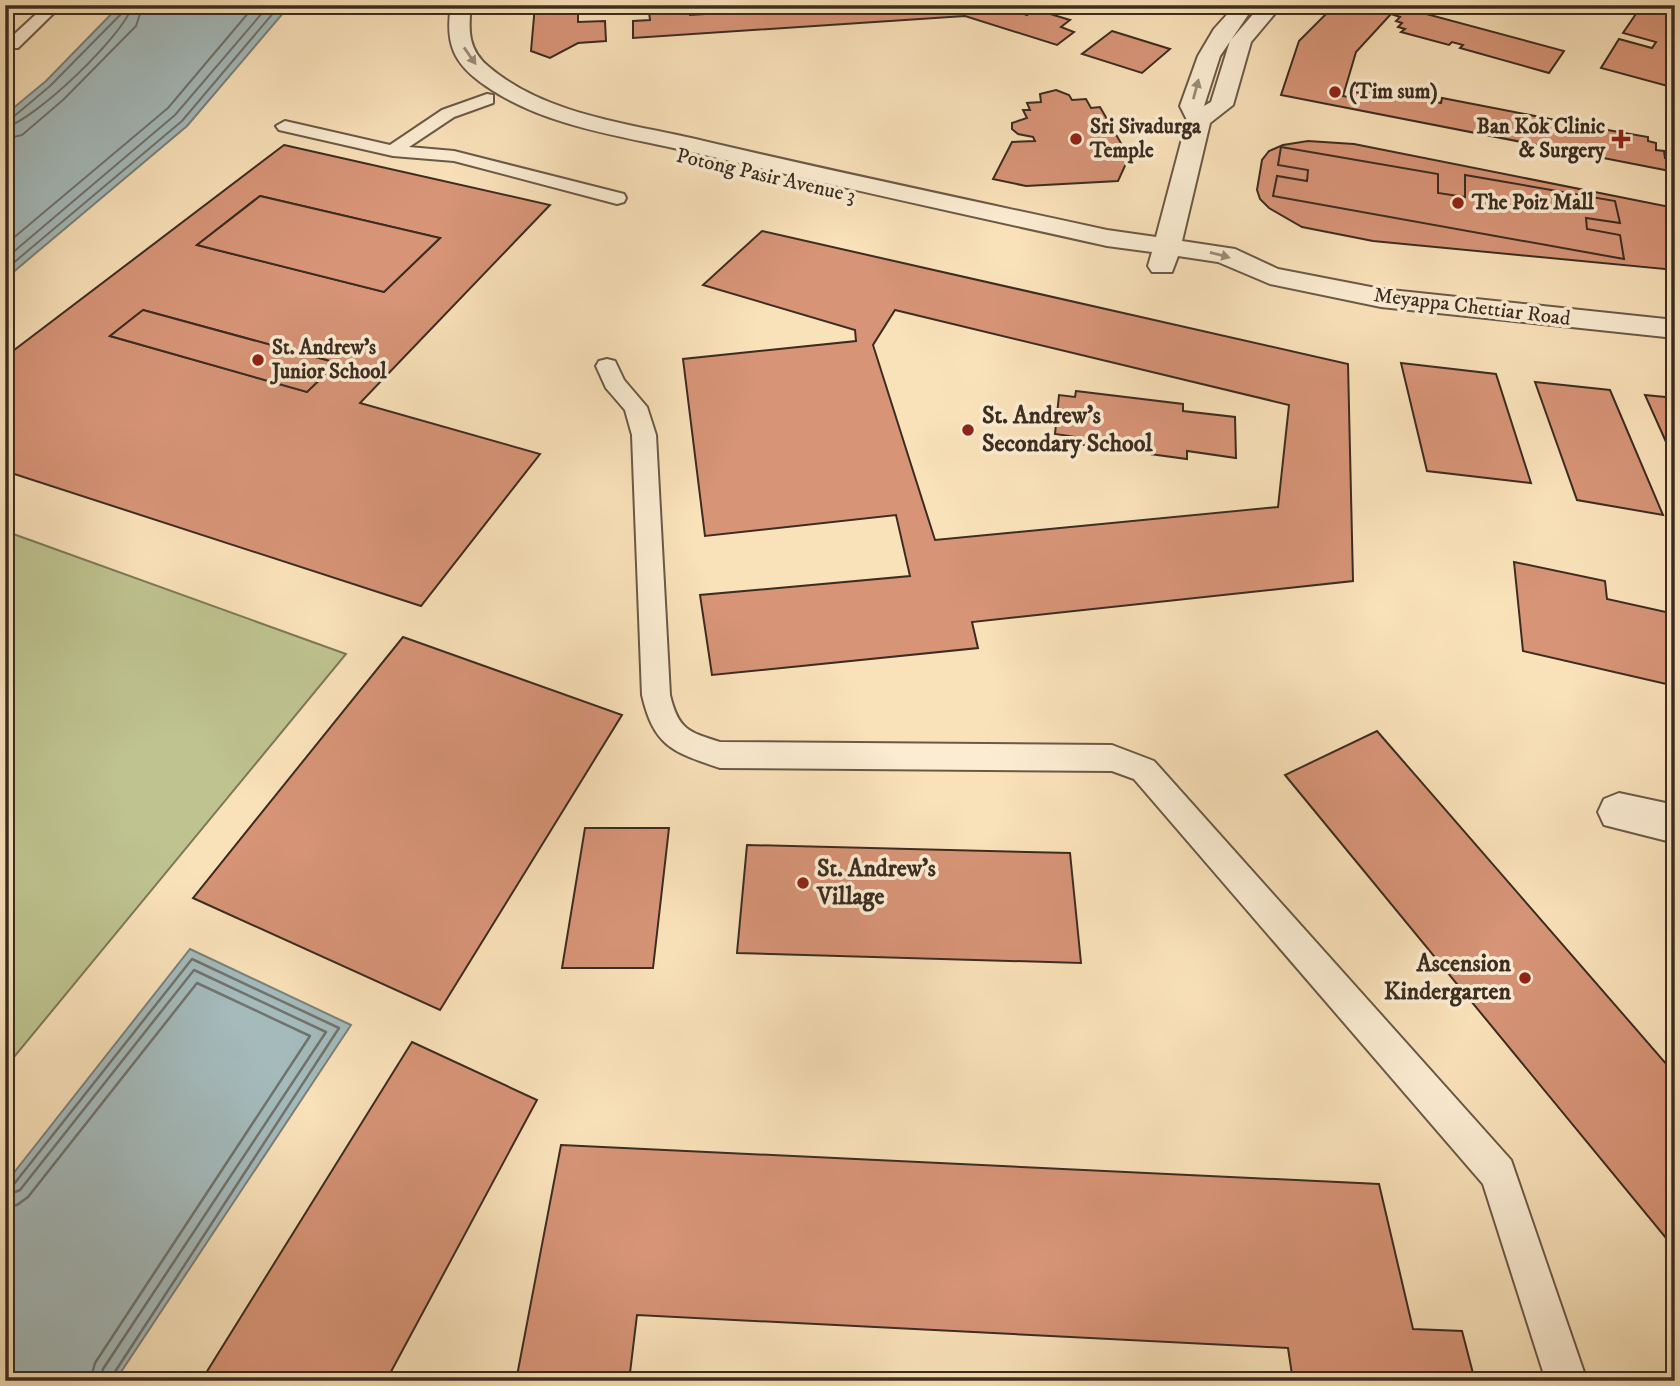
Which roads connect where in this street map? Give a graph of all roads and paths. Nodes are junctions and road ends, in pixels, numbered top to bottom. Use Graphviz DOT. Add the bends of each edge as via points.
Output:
graph roads {
  1 [pos="55,5"];
  2 [pos="461,5"];
  3 [pos="1247,5"];
  4 [pos="1272,5"];
  5 [pos="12,45"];
  6 [pos="443,61"];
  7 [pos="487,99"];
  8 [pos="1199,120"];
  9 [pos="285,126"];
  10 [pos="393,150"];
  11 [pos="617,198"];
  12 [pos="1165,256"];
  13 [pos="1675,329"];
  14 [pos="607,366"];
  15 [pos="1619,812"];
  16 [pos="1675,824"];
  17 [pos="1567,1381"];
  1 -- 5 [label="lane"];
  2 -- 12 [label="street, Potong Pasir Avenue 3, one-way" via="458,34 468,57 510,93 545,110 1094,235"];
  8 -- 3 [label="street, one-way" via="1192,106 1206,58 1216,38"];
  4 -- 8 [label="street" via="1241,41 1221,105"];
  6 -- 7 [label="street, Potong Pasir Avenue 3"];
  7 -- 10 [label="lane" via="457,107"];
  7 -- 12 [label="street, Potong Pasir Avenue 3" via="540,124 590,138 767,174 946,220"];
  8 -- 12 [label="street"];
  9 -- 10 [label="lane"];
  10 -- 11 [label="lane" via="454,156"];
  12 -- 13 [label="street, Meyappa Chettiar Road" via="1220,278 1270,276 1381,298"];
  14 -- 17 [label="lane" via="614,383 636,407 644,435 656,695 662,722 678,741 720,755 1112,758 1144,770 1498,1172"];
  15 -- 16 [label="street"];
}
